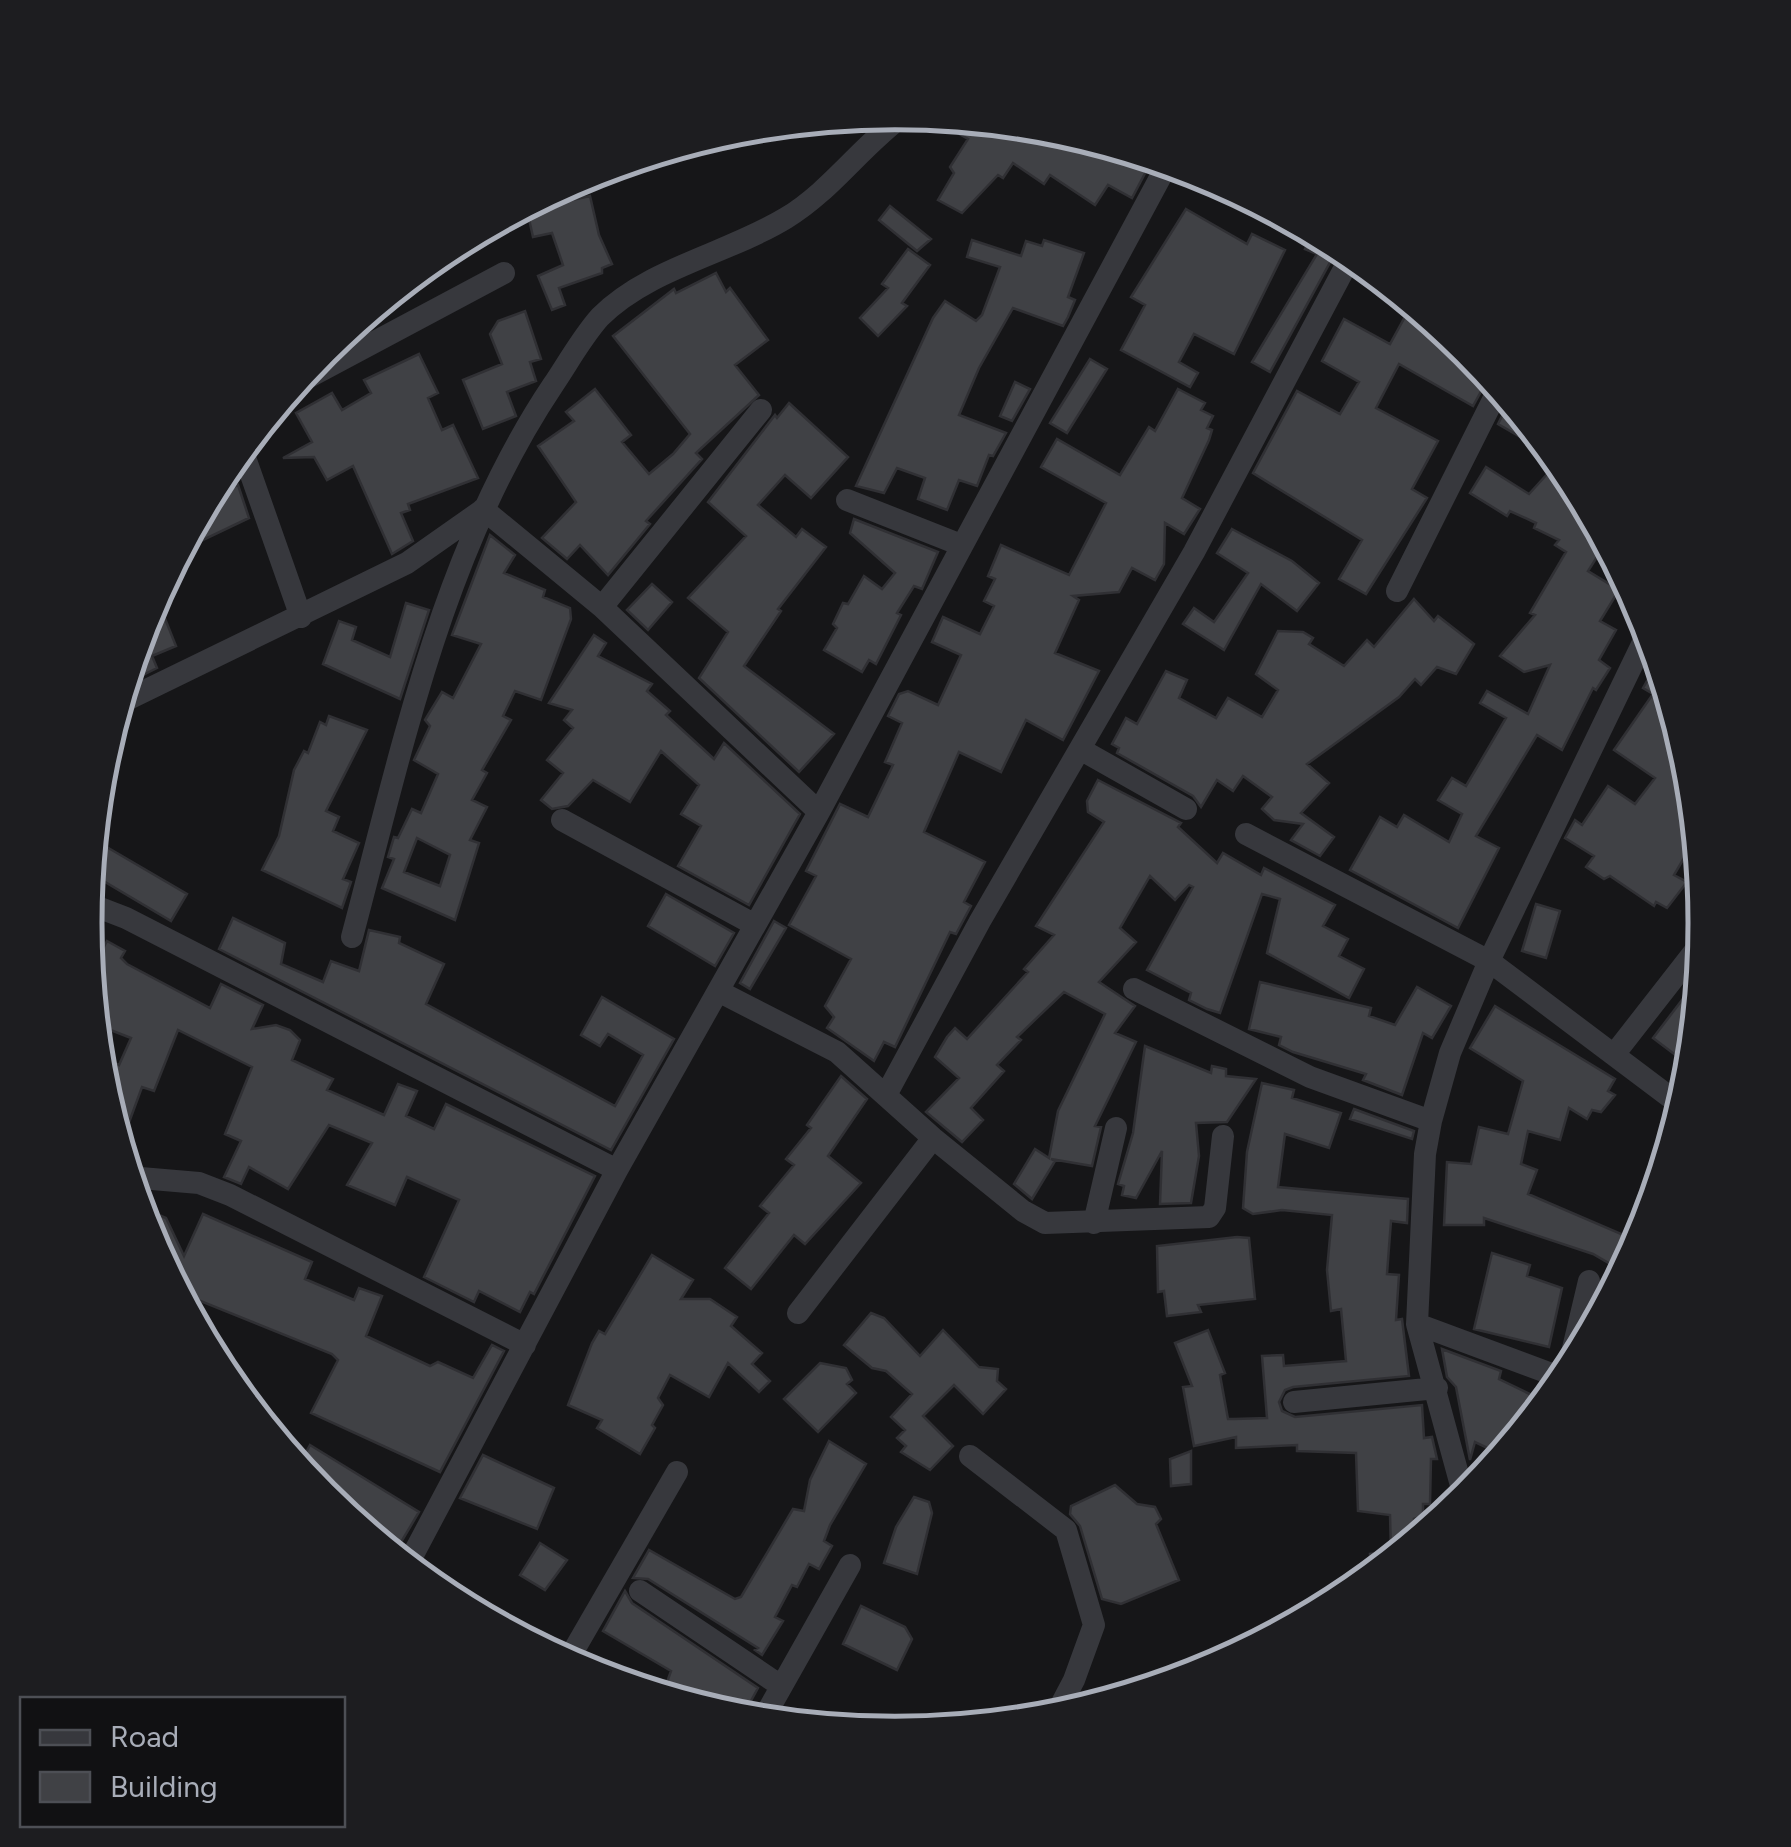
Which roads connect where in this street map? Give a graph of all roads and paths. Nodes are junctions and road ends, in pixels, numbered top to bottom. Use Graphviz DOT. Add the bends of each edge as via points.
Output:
graph roads {
  1 [pos="887,130"];
  2 [pos="1160,177"];
  3 [pos="1344,270"];
  4 [pos="504,274"];
  5 [pos="334,364"];
  6 [pos="1493,402"];
  7 [pos="761,410"];
  8 [pos="248,466"];
  9 [pos="847,500"];
  10 [pos="484,510"];
  11 [pos="960,545"];
  12 [pos="1397,591"];
  13 [pos="602,607"];
  14 [pos="301,617"];
  15 [pos="1639,650"];
  16 [pos="137,695"];
  17 [pos="1080,749"];
  18 [pos="1186,809"];
  19 [pos="818,812"];
  20 [pos="562,820"];
  21 [pos="1246,834"];
  22 [pos="103,909"];
  23 [pos="755,925"];
  24 [pos="352,937"];
  25 [pos="1687,960"];
  26 [pos="1489,961"];
  27 [pos="1134,988"];
  28 [pos="718,991"];
  29 [pos="1616,1052"];
  30 [pos="886,1095"];
  31 [pos="1669,1095"];
  32 [pos="1431,1121"];
  33 [pos="1116,1128"];
  34 [pos="1223,1136"];
  35 [pos="933,1138"];
  36 [pos="617,1170"];
  37 [pos="145,1178"];
  38 [pos="1094,1223"];
  39 [pos="1589,1281"];
  40 [pos="798,1313"];
  41 [pos="1417,1324"];
  42 [pos="1579,1326"];
  43 [pos="525,1345"];
  44 [pos="1549,1373"];
  45 [pos="1437,1388"];
  46 [pos="1294,1402"];
  47 [pos="970,1456"];
  48 [pos="676,1472"];
  49 [pos="1460,1480"];
  50 [pos="414,1553"];
  51 [pos="850,1565"];
  52 [pos="640,1591"];
  53 [pos="574,1648"];
  54 [pos="782,1686"];
  55 [pos="1065,1698"];
  56 [pos="770,1706"];
  1 -- 10 [label="street" via="790,216 652,281 598,319 526,424"];
  2 -- 11 [label="street"];
  3 -- 17 [label="street"];
  4 -- 5 [label="street"];
  6 -- 12 [label="street"];
  7 -- 13 [label="street"];
  8 -- 14 [label="street"];
  9 -- 11 [label="street"];
  10 -- 13 [label="street"];
  10 -- 14 [label="street" via="407,563"];
  10 -- 24 [label="street" via="460,562"];
  11 -- 19 [label="street"];
  13 -- 19 [label="street"];
  14 -- 16 [label="street"];
  15 -- 26 [label="street"];
  17 -- 18 [label="street"];
  17 -- 30 [label="street"];
  19 -- 23 [label="street"];
  20 -- 23 [label="street"];
  21 -- 26 [label="street"];
  22 -- 36 [label="street"];
  23 -- 28 [label="street"];
  25 -- 29 [label="street"];
  26 -- 29 [label="street"];
  26 -- 32 [label="street" via="1450,1053"];
  27 -- 32 [label="street" via="1310,1077"];
  28 -- 30 [label="street" via="837,1052"];
  28 -- 36 [label="street"];
  29 -- 31 [label="street"];
  30 -- 35 [label="street"];
  32 -- 41 [label="street"];
  33 -- 38 [label="street"];
  34 -- 38 [label="street" via="1209,1217"];
  35 -- 38 [label="street" via="1032,1218"];
  35 -- 40 [label="street"];
  36 -- 43 [label="street"];
  37 -- 43 [label="street" via="198,1182 230,1196"];
  39 -- 42 [label="street"];
  41 -- 44 [label="street"];
  41 -- 45 [label="street"];
  43 -- 50 [label="street"];
  45 -- 46 [label="street"];
  45 -- 49 [label="street"];
  47 -- 55 [label="street" via="1066,1530 1094,1625"];
  48 -- 53 [label="street"];
  51 -- 54 [label="street"];
  52 -- 54 [label="street"];
  54 -- 56 [label="street"];
}
